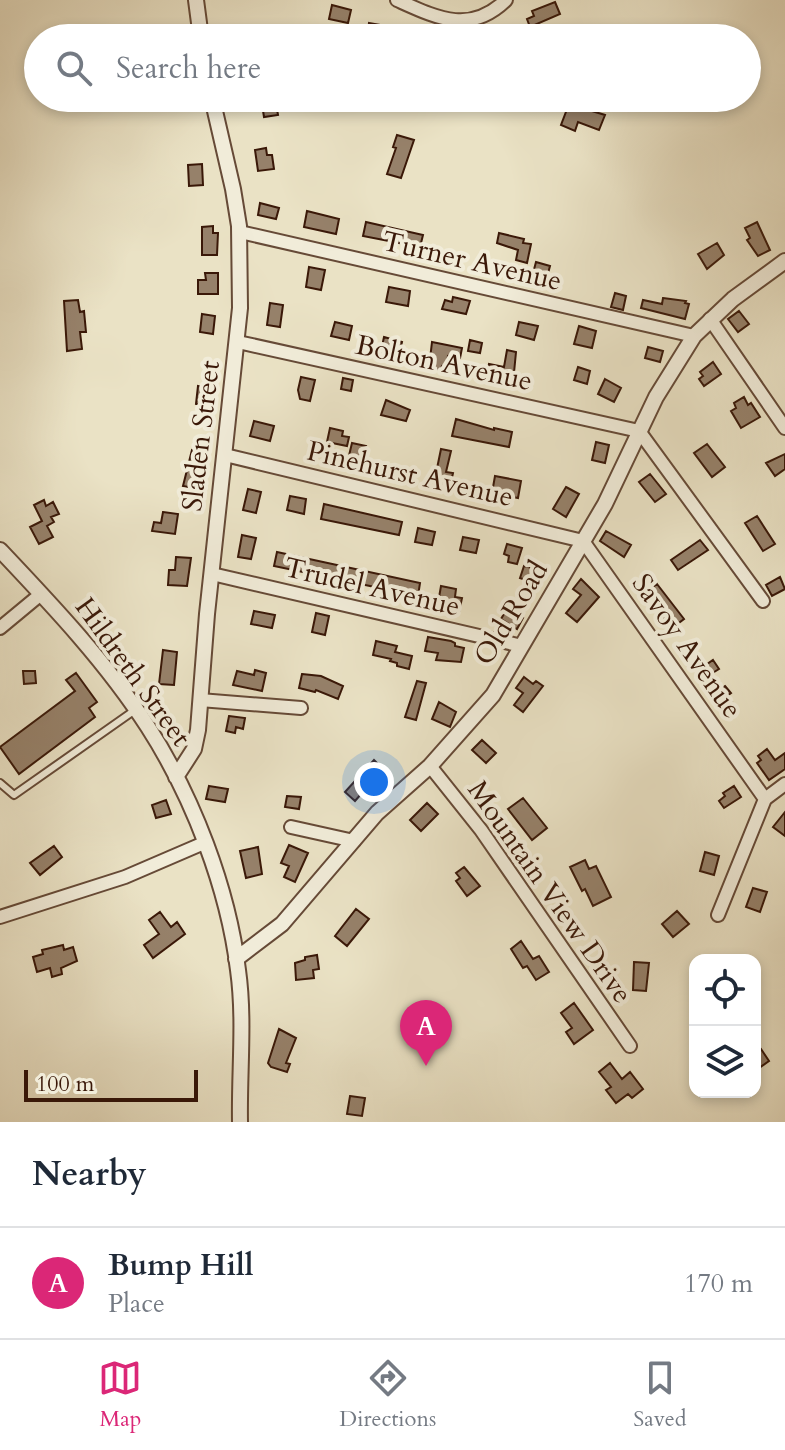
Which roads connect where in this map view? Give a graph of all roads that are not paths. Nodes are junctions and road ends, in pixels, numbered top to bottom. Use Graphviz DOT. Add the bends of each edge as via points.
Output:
graph roads {
  1 [pos="196,0"];
  2 [pos="397,0"];
  3 [pos="506,0"];
  4 [pos="199,24"];
  5 [pos="215,112"];
  6 [pos="240,232"];
  7 [pos="785,261"];
  8 [pos="710,319"];
  9 [pos="694,336"];
  10 [pos="238,342"];
  11 [pos="785,428"];
  12 [pos="639,431"];
  13 [pos="225,455"];
  14 [pos="583,541"];
  15 [pos="0,550"];
  16 [pos="212,574"];
  17 [pos="41,594"];
  18 [pos="763,601"];
  19 [pos="0,628"];
  20 [pos="522,646"];
  21 [pos="200,700"];
  22 [pos="301,708"];
  23 [pos="135,710"];
  24 [pos="430,766"];
  25 [pos="176,777"];
  26 [pos="0,783"];
  27 [pos="785,784"];
  28 [pos="765,799"];
  29 [pos="291,827"];
  30 [pos="354,841"];
  31 [pos="204,843"];
  32 [pos="718,915"];
  33 [pos="0,917"];
  34 [pos="236,959"];
  35 [pos="630,1046"];
  36 [pos="240,1122"];
  1 -- 4 [label="street"];
  2 -- 3 [label="street" via="439,18 468,21 493,13"];
  5 -- 6 [label="street, Sladen Street"];
  6 -- 9 [label="street, Turner Avenue"];
  6 -- 10 [label="street, Sladen Street"];
  7 -- 8 [label="street, Old Road"];
  8 -- 9 [label="street, Old Road"];
  8 -- 11 [label="street"];
  9 -- 12 [label="street, Old Road"];
  10 -- 12 [label="street, Bolton Avenue"];
  10 -- 13 [label="street, Sladen Street"];
  12 -- 14 [label="street, Old Road"];
  12 -- 18 [label="street"];
  13 -- 14 [label="street, Pinehurst Avenue"];
  13 -- 16 [label="street, Sladen Street"];
  14 -- 20 [label="street, Old Road"];
  14 -- 28 [label="street, Savoy Avenue"];
  15 -- 17 [label="street, Hildreth Street"];
  16 -- 20 [label="street, Trudel Avenue"];
  16 -- 21 [label="street, Sladen Street"];
  17 -- 19 [label="street"];
  17 -- 23 [label="street, Hildreth Street"];
  20 -- 24 [label="street, Old Road" via="493,695"];
  21 -- 22 [label="street"];
  21 -- 25 [label="street, Sladen Street" via="194,749"];
  23 -- 25 [label="street, Hildreth Street"];
  23 -- 26 [label="lane" via="14,795"];
  24 -- 30 [label="street, Old Road"];
  24 -- 35 [label="street, Mountain View Drive" via="481,830"];
  25 -- 31 [label="street, Hildreth Street"];
  27 -- 28 [label="street"];
  28 -- 32 [label="street"];
  29 -- 30 [label="street"];
  30 -- 34 [label="street, Old Road" via="282,924"];
  31 -- 33 [label="street" via="125,877"];
  31 -- 34 [label="street, Hildreth Street" via="230,918"];
  34 -- 36 [label="street, Hildreth Street"];
}
